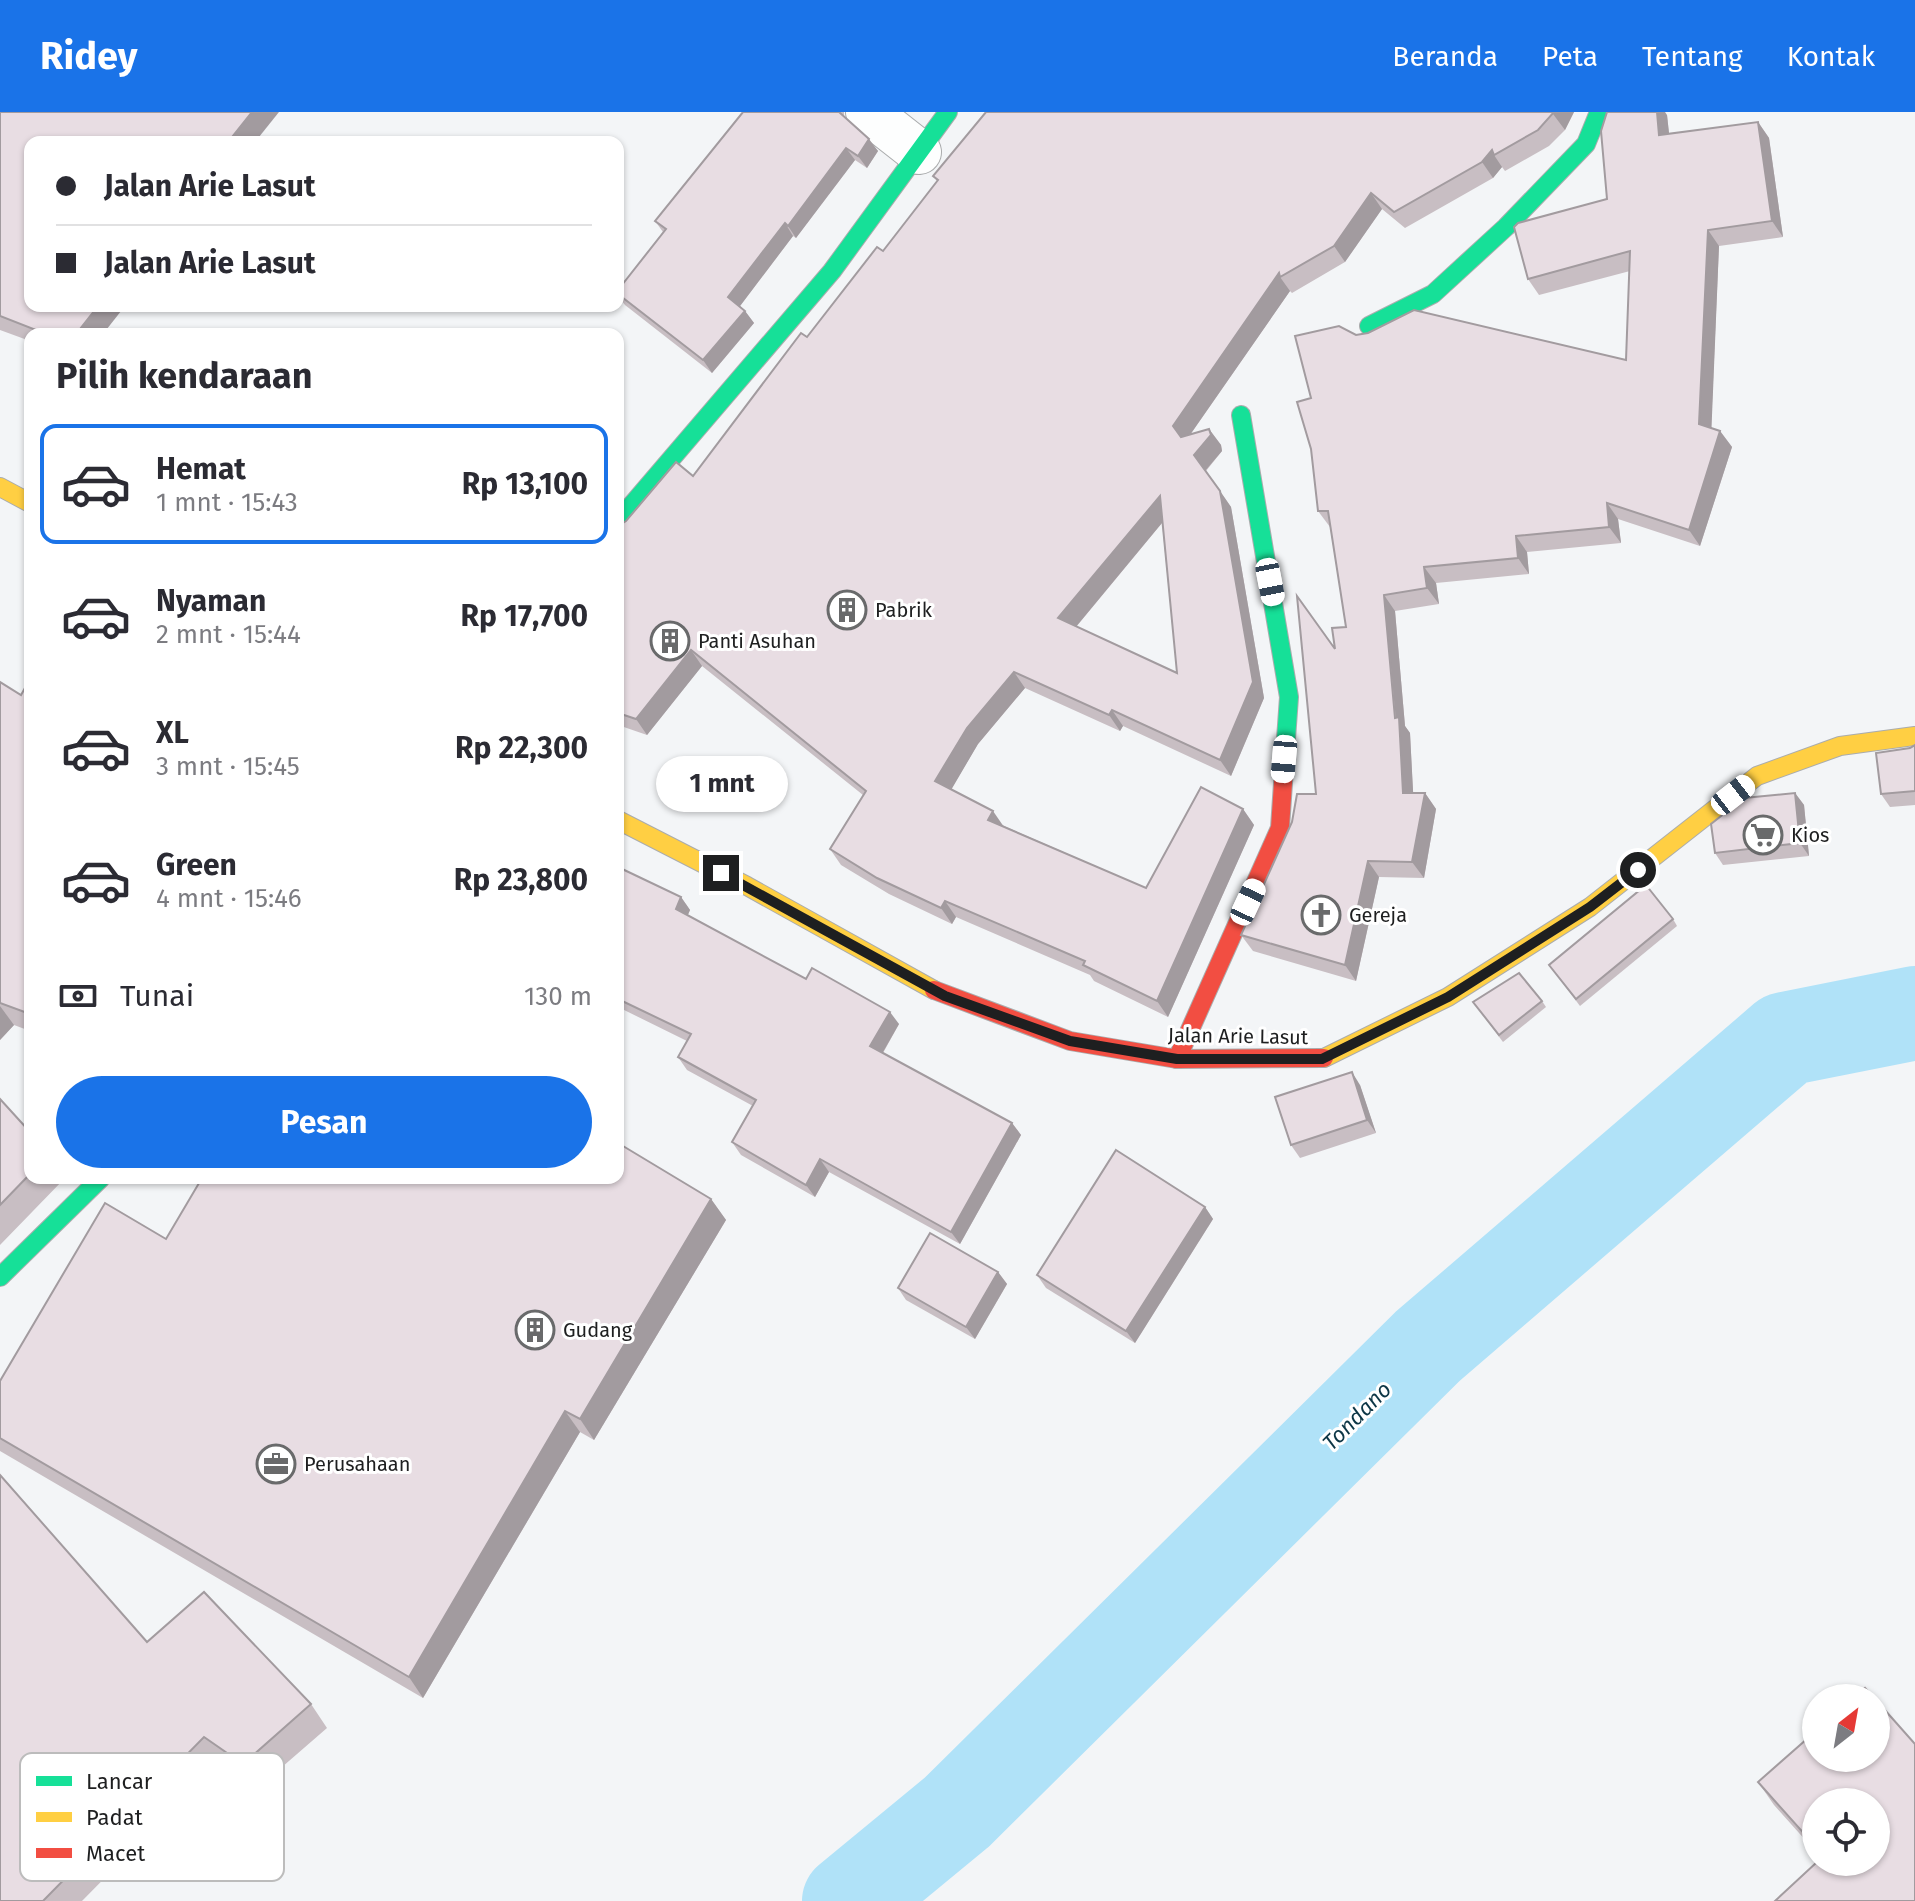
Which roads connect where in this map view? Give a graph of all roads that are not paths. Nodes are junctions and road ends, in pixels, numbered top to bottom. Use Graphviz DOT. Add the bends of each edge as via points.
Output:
graph roads {
  1 [pos="868,112"];
  2 [pos="948,112"];
  3 [pos="1599,112"];
  4 [pos="919,152"];
  5 [pos="1369,326"];
  6 [pos="1241,415"];
  7 [pos="0,487"];
  8 [pos="24,500"];
  9 [pos="624,514"];
  10 [pos="1915,736"];
  11 [pos="624,823"];
  12 [pos="1177,1059"];
  13 [pos="95,1184"];
  14 [pos="0,1277"];
  1 -- 4 [label="street"];
  2 -- 4 [label="street"];
  3 -- 5 [label="street" via="1586,144 1506,227 1433,294"];
  4 -- 9 [label="street" via="832,271"];
  6 -- 12 [label="street" via="1289,697 1280,828"];
  7 -- 8 [label="street"];
  10 -- 12 [label="street, Jalan Arie Lasut" via="1840,746 1757,776 1590,907 1448,997 1322,1059"];
  11 -- 12 [label="street, Jalan Arie Lasut" via="945,996 1070,1041"];
  13 -- 14 [label="street"];
}
